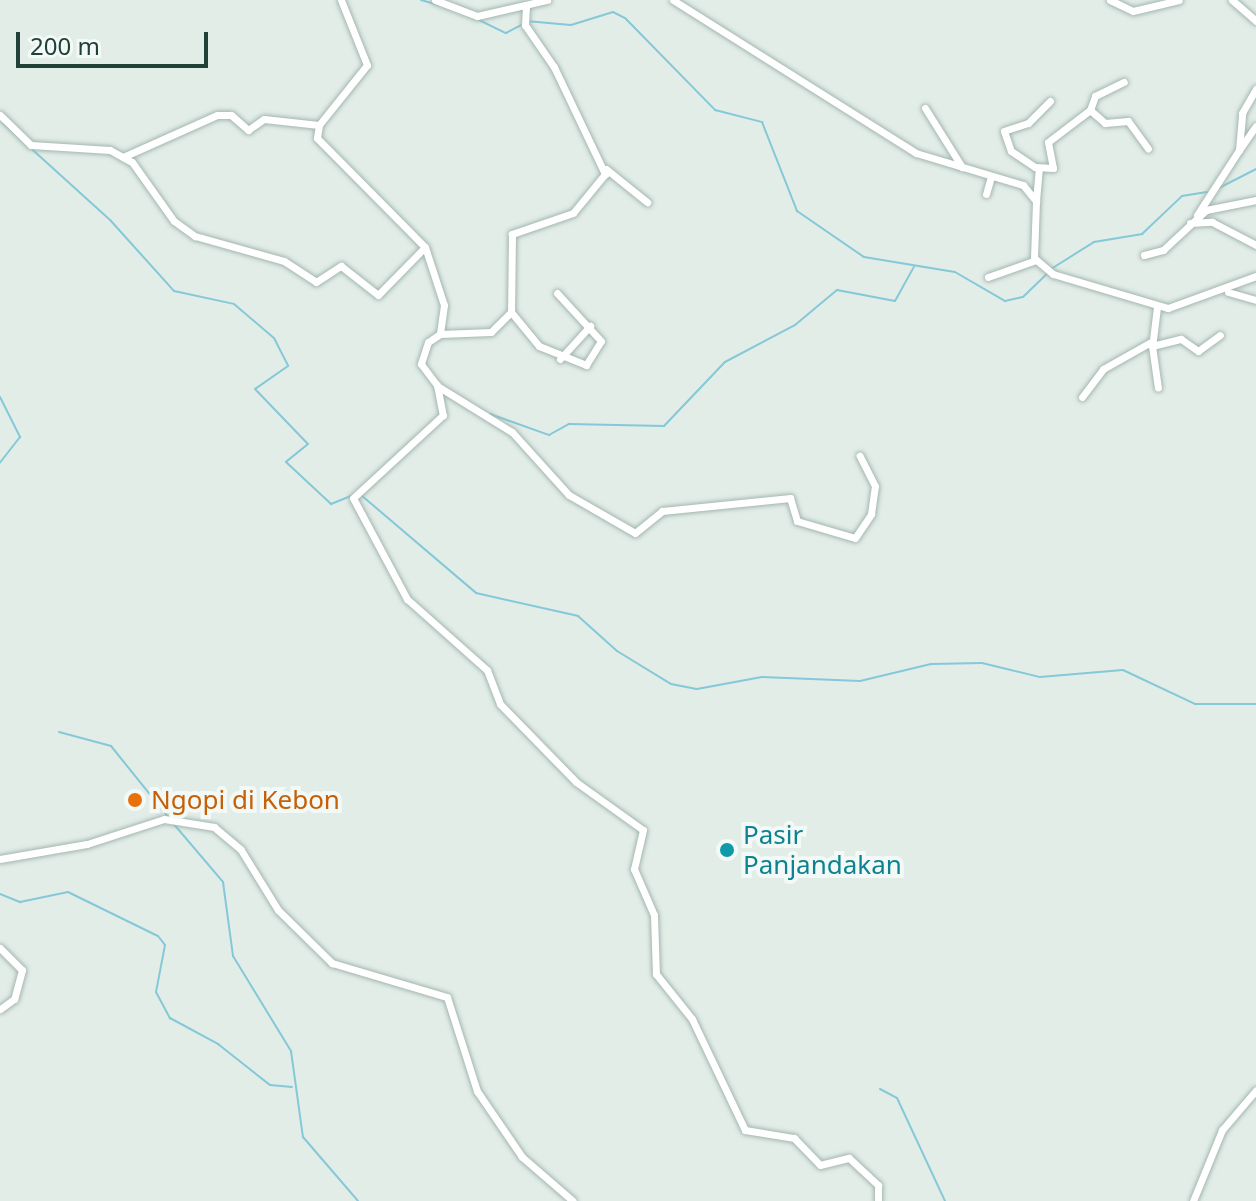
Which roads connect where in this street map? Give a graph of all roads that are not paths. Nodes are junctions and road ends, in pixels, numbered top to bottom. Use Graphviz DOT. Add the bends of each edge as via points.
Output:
graph roads {
  1 [pos="341,0"];
  2 [pos="435,0"];
  3 [pos="547,0"];
  4 [pos="673,0"];
  5 [pos="1110,0"];
  6 [pos="1179,0"];
  7 [pos="1232,0"];
  8 [pos="526,6"];
  9 [pos="1256,21"];
  10 [pos="1124,82"];
  11 [pos="1256,89"];
  12 [pos="1050,101"];
  13 [pos="925,108"];
  14 [pos="1090,110"];
  15 [pos="0,115"];
  16 [pos="319,125"];
  17 [pos="1256,126"];
  18 [pos="1148,149"];
  19 [pos="1239,150"];
  20 [pos="123,157"];
  21 [pos="1039,168"];
  22 [pos="606,169"];
  23 [pos="963,169"];
  24 [pos="991,177"];
  25 [pos="986,194"];
  26 [pos="1256,200"];
  27 [pos="1036,201"];
  28 [pos="647,202"];
  29 [pos="1197,215"];
  30 [pos="1190,223"];
  31 [pos="1256,245"];
  32 [pos="425,247"];
  33 [pos="1144,255"];
  34 [pos="1036,260"];
  35 [pos="1256,276"];
  36 [pos="988,277"];
  37 [pos="1225,292"];
  38 [pos="557,293"];
  39 [pos="1256,300"];
  40 [pos="1157,307"];
  41 [pos="511,312"];
  42 [pos="590,326"];
  43 [pos="440,334"];
  44 [pos="1220,335"];
  45 [pos="1152,344"];
  46 [pos="560,359"];
  47 [pos="437,385"];
  48 [pos="1158,388"];
  49 [pos="1082,397"];
  50 [pos="860,456"];
  51 [pos="0,859"];
  52 [pos="0,948"];
  53 [pos="0,1009"];
  54 [pos="1256,1090"];
  55 [pos="573,1201"];
  56 [pos="878,1201"];
  57 [pos="1193,1201"];
  1 -- 16 [label="street" via="367,65"];
  2 -- 8 [label="street" via="477,16"];
  3 -- 8 [label="street"];
  4 -- 23 [label="street" via="902,145"];
  5 -- 6 [label="street" via="1142,11"];
  7 -- 9 [label="street"];
  8 -- 22 [label="street" via="524,21"];
  10 -- 14 [label="street" via="1095,96"];
  11 -- 19 [label="street" via="1244,108"];
  12 -- 21 [label="street" via="1028,123 1007,126 1003,136 1011,151"];
  13 -- 23 [label="street"];
  14 -- 18 [label="street" via="1105,123 1128,121"];
  14 -- 21 [label="street" via="1054,133 1047,144 1054,166"];
  15 -- 20 [label="street" via="31,145 78,151 91,144"];
  16 -- 20 [label="street" via="264,119 248,130 231,115 217,115"];
  16 -- 32 [label="street" via="317,138"];
  17 -- 19 [label="street"];
  19 -- 29 [label="street"];
  20 -- 32 [label="street" via="195,236 284,261 316,282 341,266 378,295"];
  21 -- 27 [label="street"];
  22 -- 28 [label="street"];
  22 -- 41 [label="street" via="573,213 512,234"];
  23 -- 24 [label="street"];
  24 -- 25 [label="street"];
  24 -- 27 [label="street" via="1020,183"];
  26 -- 29 [label="street"];
  27 -- 34 [label="street"];
  29 -- 30 [label="street"];
  30 -- 31 [label="street" via="1212,222"];
  30 -- 33 [label="street" via="1163,250"];
  32 -- 43 [label="street" via="444,305"];
  34 -- 36 [label="street"];
  34 -- 40 [label="street" via="1053,274"];
  35 -- 37 [label="street"];
  37 -- 39 [label="street"];
  37 -- 40 [label="street"];
  38 -- 42 [label="street"];
  40 -- 45 [label="street"];
  41 -- 43 [label="street" via="482,336"];
  41 -- 46 [label="street" via="537,344"];
  42 -- 46 [label="street"];
  42 -- 46 [label="street" via="600,352 582,366"];
  43 -- 47 [label="street" via="421,358"];
  44 -- 45 [label="street" via="1198,351 1181,339"];
  45 -- 48 [label="street"];
  45 -- 49 [label="street" via="1103,369"];
  47 -- 50 [label="street" via="512,432 569,495 635,533 662,511 790,498 797,521 839,539 855,538 871,514 875,486"];
  47 -- 56 [label="street" via="444,409 438,422 353,498 393,580 487,670 496,698 581,786 643,830 634,869 654,915 656,974 692,1019 745,1130 794,1138 820,1165 849,1158 878,1185"];
  51 -- 55 [label="street" via="87,844 164,819 214,827 241,850 278,910 332,963 445,994 477,1091 522,1157"];
  52 -- 53 [label="street" via="22,970 14,999"];
  54 -- 57 [label="street" via="1222,1130"];
}
